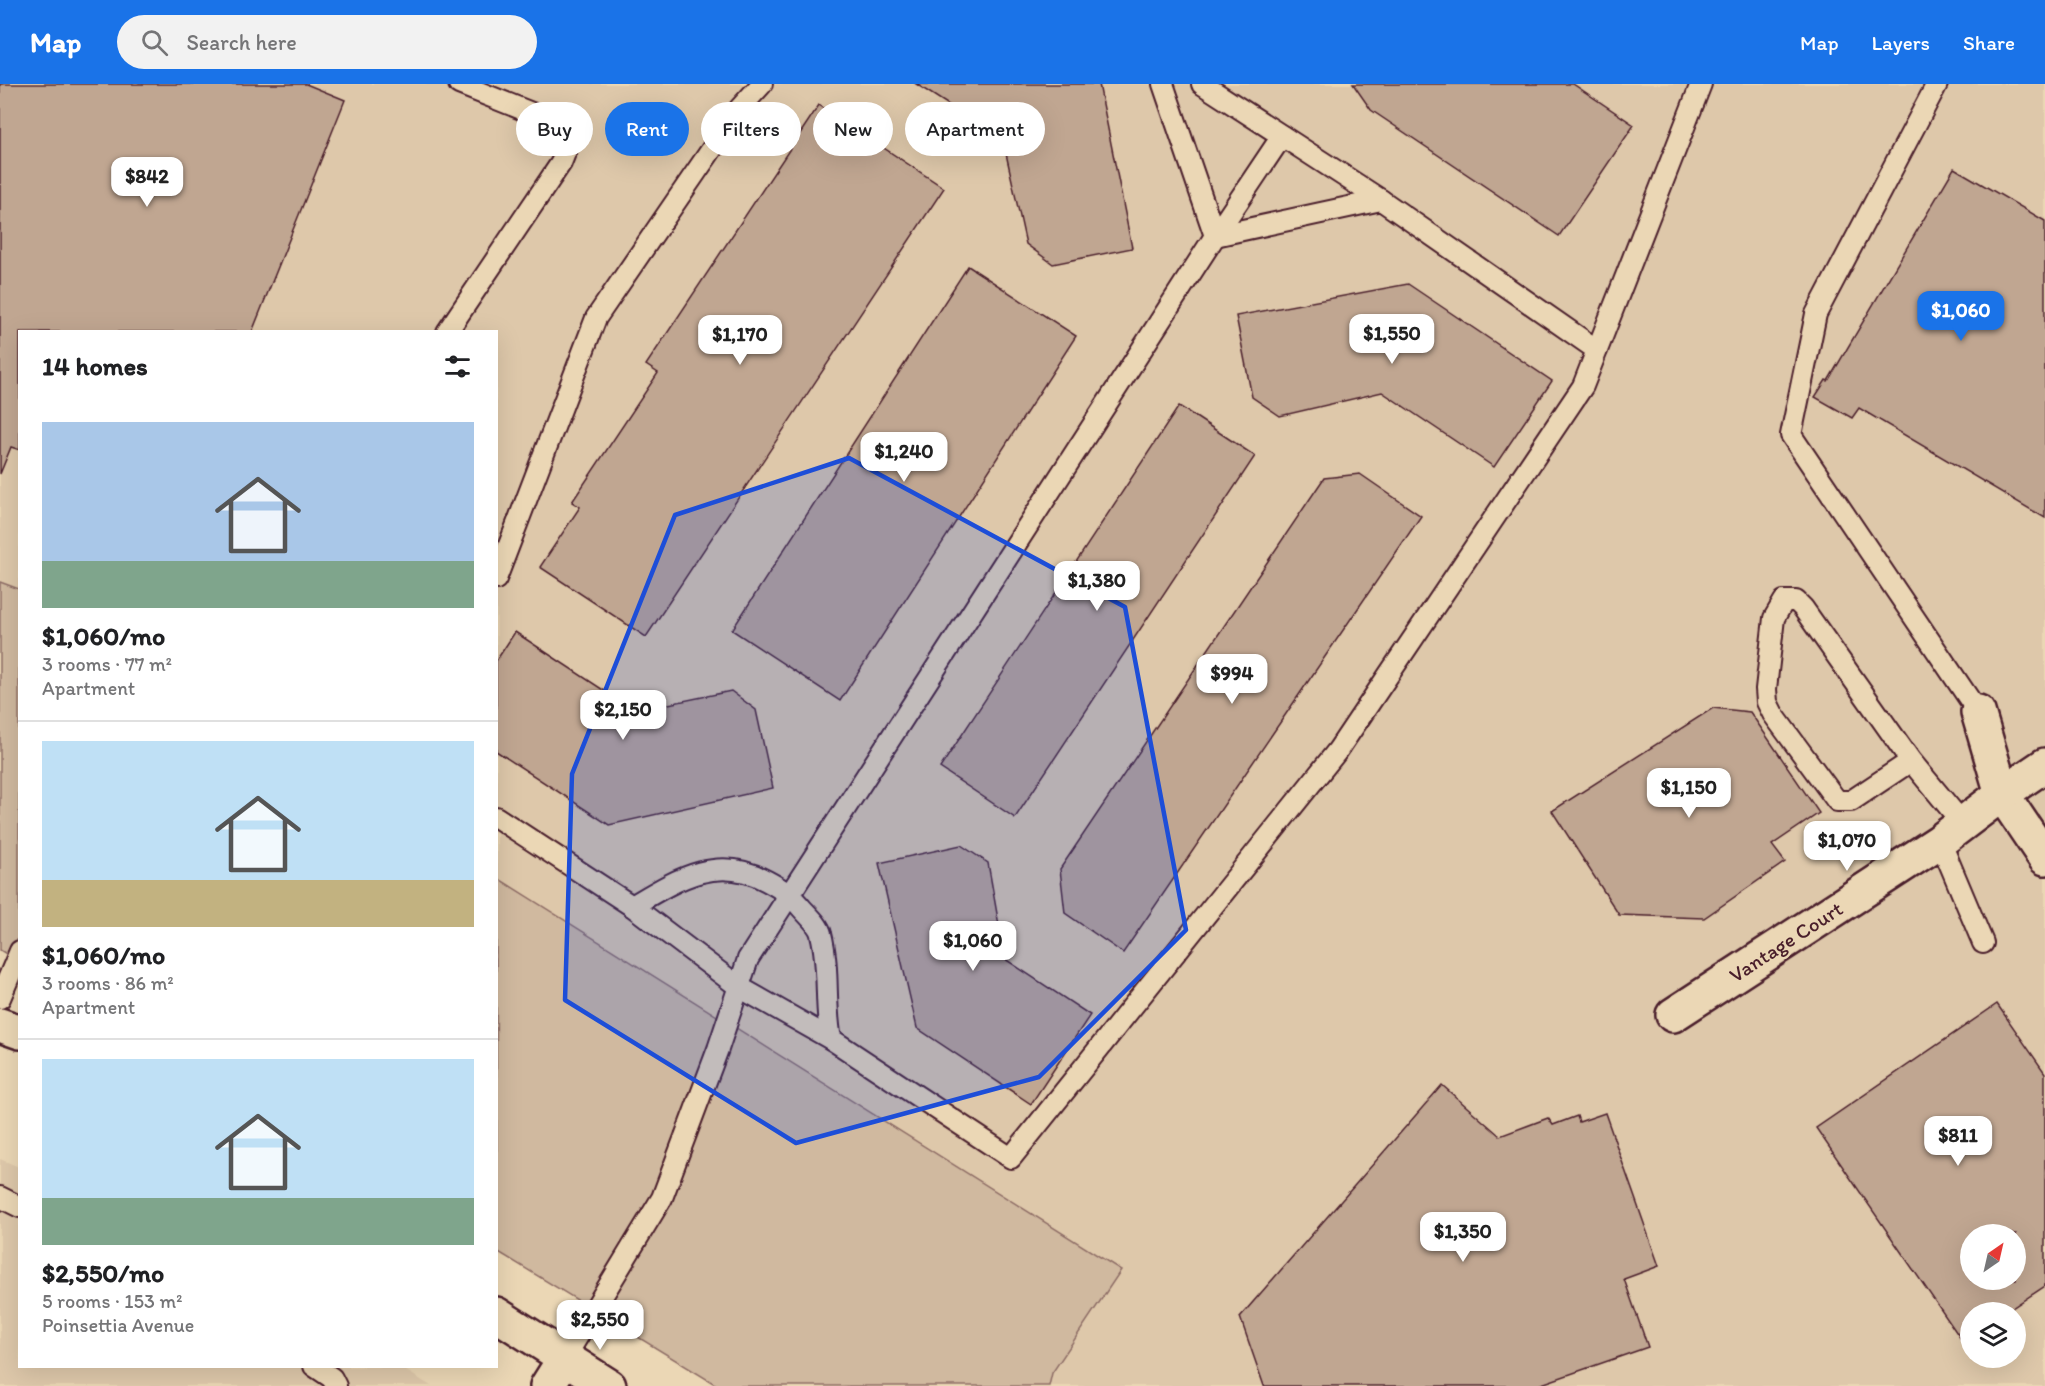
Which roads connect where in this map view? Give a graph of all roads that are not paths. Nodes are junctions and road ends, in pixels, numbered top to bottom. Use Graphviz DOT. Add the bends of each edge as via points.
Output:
graph roads {
  1 [pos="459,84"];
  2 [pos="762,84"];
  3 [pos="1163,84"];
  4 [pos="1202,84"];
  5 [pos="1701,84"];
  6 [pos="1937,84"];
  7 [pos="1282,136"];
  8 [pos="1381,200"];
  9 [pos="1215,237"];
  10 [pos="448,330"];
  11 [pos="1597,351"];
  12 [pos="498,574"];
  13 [pos="1978,712"];
  14 [pos="1911,761"];
  15 [pos="2045,765"];
  16 [pos="2002,794"];
  17 [pos="498,818"];
  18 [pos="1952,833"];
  19 [pos="2045,858"];
  20 [pos="790,894"];
  21 [pos="632,906"];
  22 [pos="1983,943"];
  23 [pos="18,956"];
  24 [pos="739,987"];
  25 [pos="0,998"];
  26 [pos="1673,1015"];
  27 [pos="0,1024"];
  28 [pos="18,1031"];
  29 [pos="831,1039"];
  30 [pos="0,1197"];
  31 [pos="18,1206"];
  32 [pos="498,1315"];
  33 [pos="564,1359"];
  34 [pos="317,1368"];
  35 [pos="336,1386"];
  36 [pos="547,1386"];
  37 [pos="609,1386"];
  1 -- 10 [label="lane" via="574,130 561,163"];
  2 -- 12 [label="lane" via="740,108 596,318"];
  3 -- 9 [label="lane"];
  4 -- 7 [label="lane"];
  5 -- 11 [label="lane"];
  6 -- 13 [label="lane" via="1816,314 1791,435"];
  7 -- 8 [label="lane"];
  7 -- 9 [label="lane"];
  8 -- 9 [label="lane"];
  8 -- 11 [label="lane"];
  9 -- 20 [label="lane"];
  11 -- 29 [label="lane" via="1583,386 1338,750 1011,1158"];
  13 -- 16 [label="street"];
  14 -- 14 [label="lane" via="1803,608 1796,601 1784,601 1774,618 1767,702 1836,801 1851,801"];
  14 -- 18 [label="lane"];
  15 -- 16 [label="street, Vantage Court"];
  16 -- 18 [label="street, Vantage Court"];
  16 -- 19 [label="street"];
  17 -- 21 [label="lane"];
  18 -- 22 [label="lane"];
  18 -- 26 [label="street, Vantage Court"];
  20 -- 21 [label="lane" via="753,873 727,868 699,871"];
  20 -- 24 [label="lane" via="748,959"];
  20 -- 29 [label="lane" via="820,931"];
  21 -- 24 [label="lane"];
  23 -- 25 [label="lane"];
  24 -- 29 [label="lane"];
  24 -- 33 [label="lane" via="662,1198"];
  27 -- 28 [label="street"];
  30 -- 31 [label="lane"];
  32 -- 33 [label="street"];
  33 -- 36 [label="street"];
  33 -- 37 [label="street"];
  34 -- 35 [label="lane" via="332,1378"];
}
